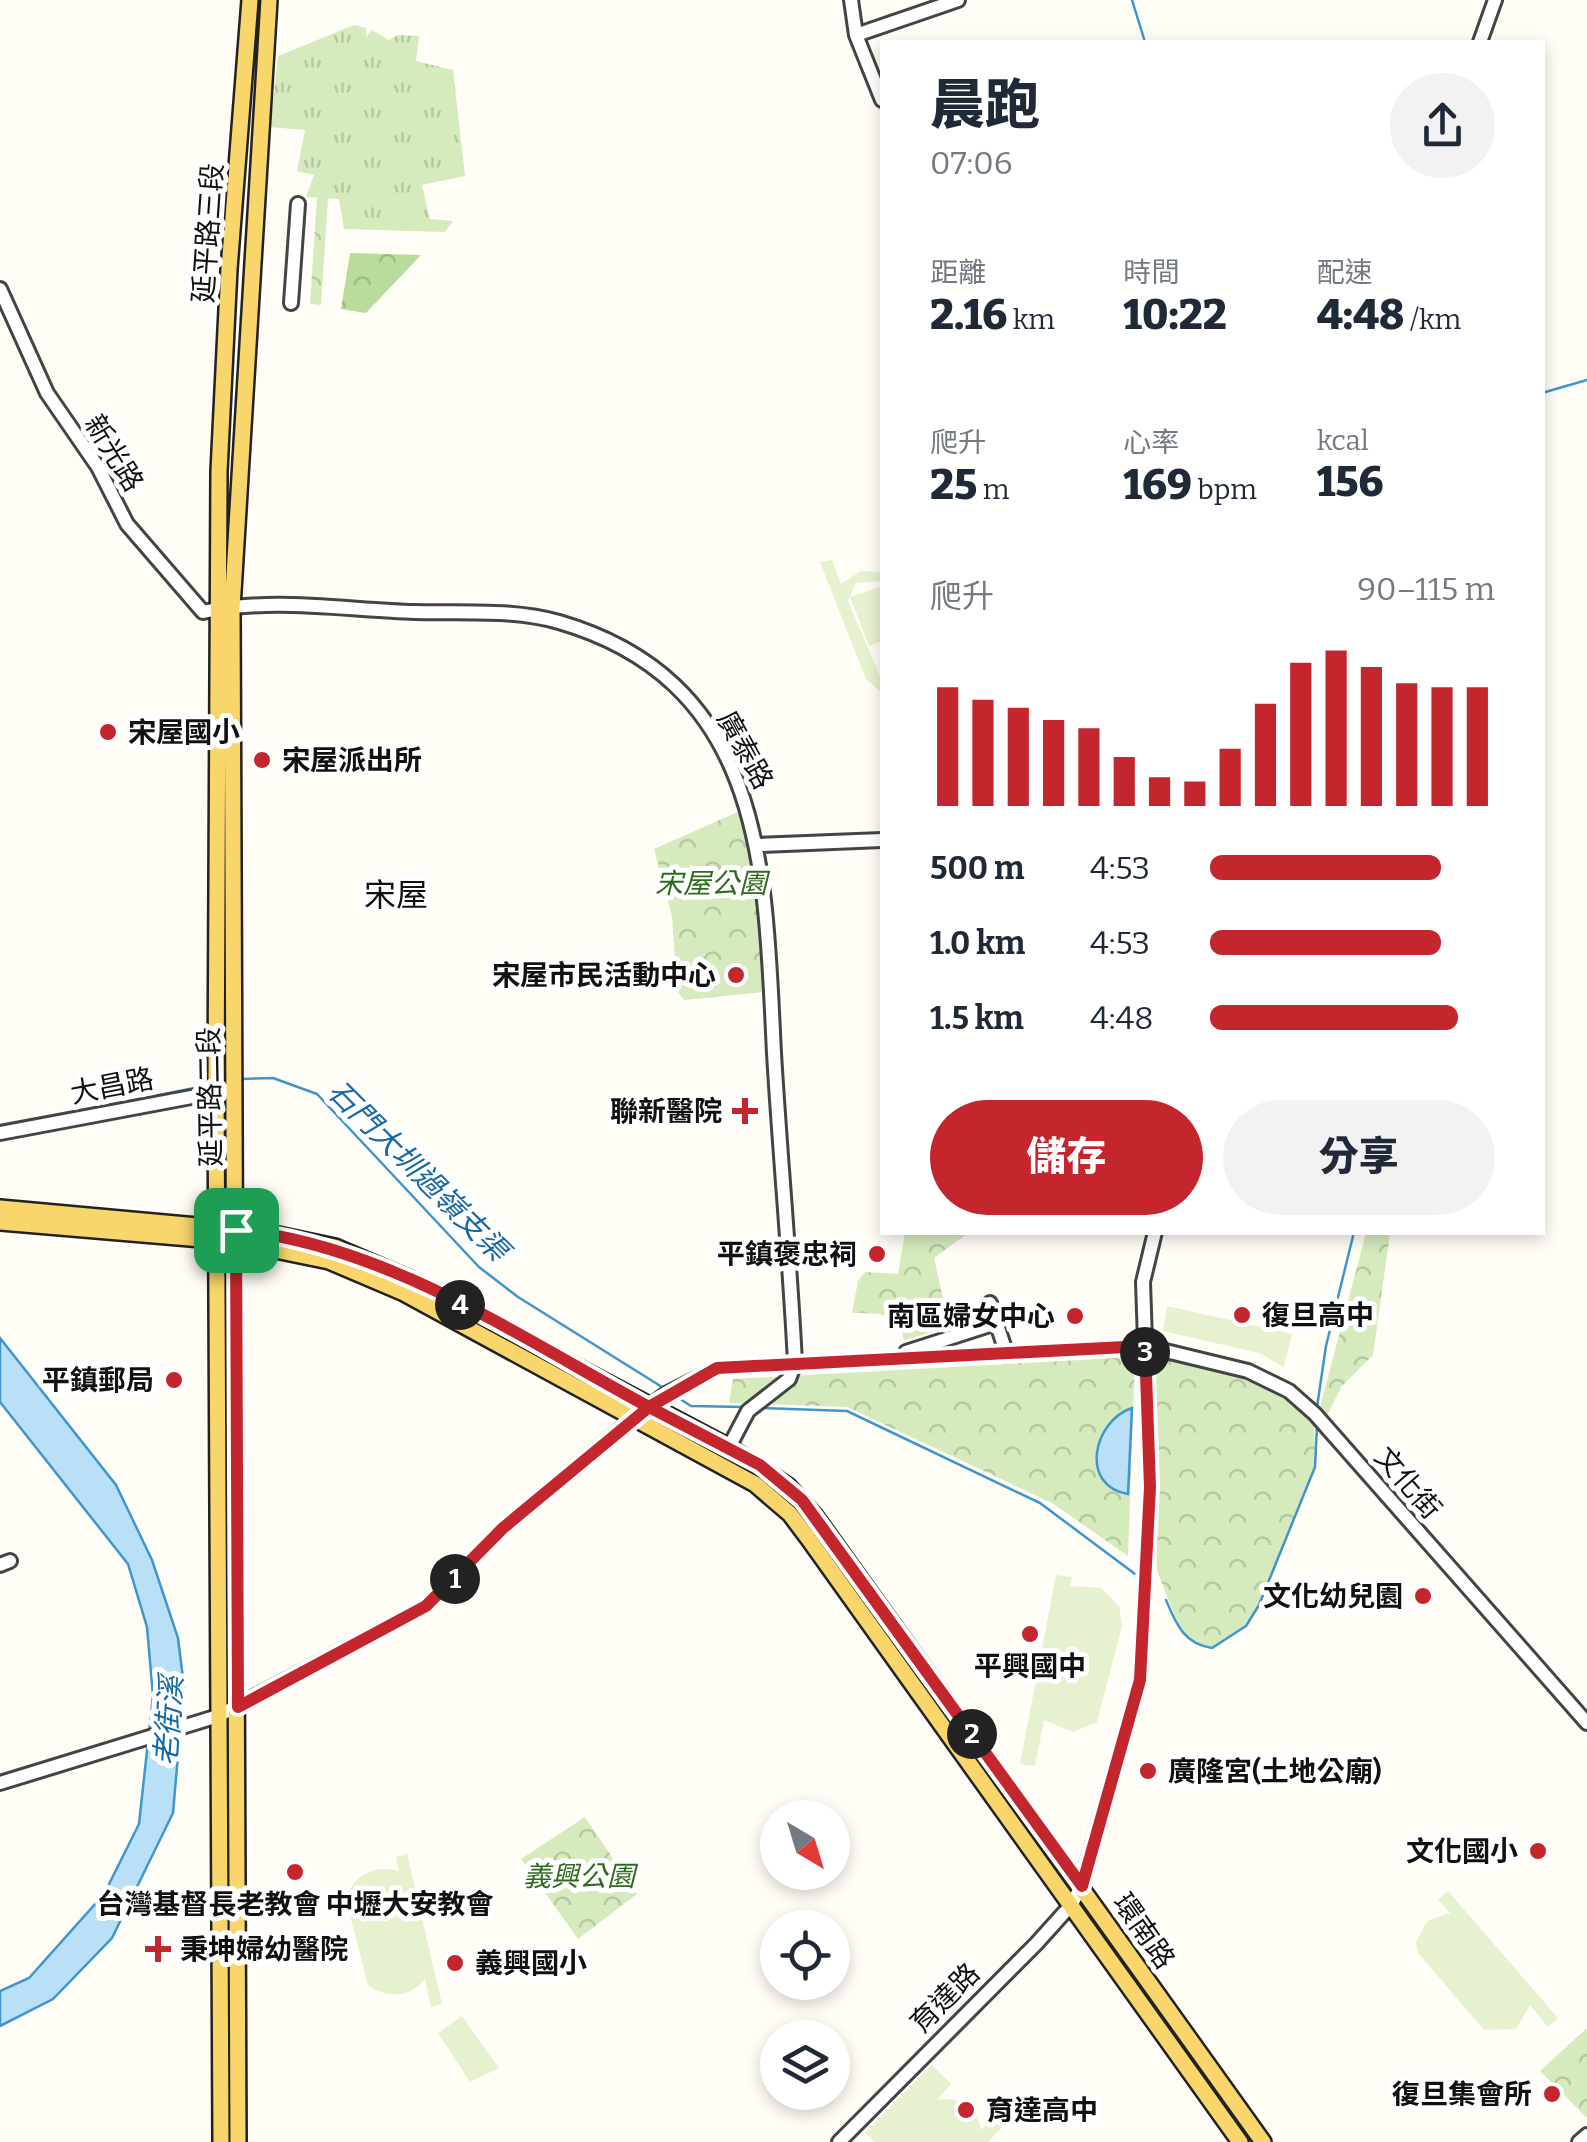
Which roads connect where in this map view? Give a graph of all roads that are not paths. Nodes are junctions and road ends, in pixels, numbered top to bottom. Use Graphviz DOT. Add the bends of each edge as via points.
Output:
graph roads {
  1 [pos="250,0"];
  2 [pos="269,0"];
  3 [pos="850,0"];
  4 [pos="958,0"];
  5 [pos="1495,0"];
  6 [pos="856,35"];
  7 [pos="1481,40"];
  8 [pos="880,95"];
  9 [pos="298,204"];
  10 [pos="0,289"];
  11 [pos="291,304"];
  12 [pos="220,471"];
  13 [pos="239,471"];
  14 [pos="226,608"];
  15 [pos="880,840"];
  16 [pos="759,845"];
  17 [pos="234,1089"];
  18 [pos="216,1091"];
  19 [pos="0,1133"];
  20 [pos="0,1208"];
  21 [pos="0,1222"];
  22 [pos="218,1234"];
  23 [pos="1154,1235"];
  24 [pos="237,1236"];
  25 [pos="990,1303"];
  26 [pos="996,1323"];
  27 [pos="1145,1346"];
  28 [pos="1006,1352"];
  29 [pos="890,1357"];
  30 [pos="794,1363"];
  31 [pos="649,1407"];
  32 [pos="634,1418"];
  33 [pos="729,1446"];
  34 [pos="906,1640"];
  35 [pos="892,1652"];
  36 [pos="238,1707"];
  37 [pos="218,1716"];
  38 [pos="1587,1723"];
  39 [pos="0,1783"];
  40 [pos="1082,1886"];
  41 [pos="1072,1904"];
  42 [pos="1587,2135"];
  43 [pos="220,2142"];
  44 [pos="238,2142"];
  45 [pos="838,2142"];
  46 [pos="1240,2142"];
  47 [pos="1263,2142"];
  48 [pos="1579,2142"];
  1 -- 12 [label="main road, 延平路三段"];
  2 -- 13 [label="main road, 延平路三段"];
  3 -- 6 [label="street"];
  4 -- 6 [label="street"];
  5 -- 7 [label="street"];
  6 -- 8 [label="street"];
  9 -- 11 [label="street"];
  10 -- 14 [label="street, 新光路" via="47,393 127,524 189,601 203,612"];
  12 -- 14 [label="main road, 延平路二段"];
  13 -- 14 [label="main road, 延平路二段"];
  14 -- 16 [label="street, 廣泰路" via="500,614 557,622 612,644 654,668 709,728 744,790"];
  14 -- 17 [label="main road, 延平路二段"];
  14 -- 18 [label="main road, 延平路二段"];
  15 -- 16 [label="street"];
  16 -- 30 [label="street, 廣泰路"];
  17 -- 18 [label="street, 大昌路"];
  17 -- 24 [label="main road, 延平路二段"];
  18 -- 19 [label="street, 大昌路"];
  18 -- 22 [label="main road, 延平路二段"];
  20 -- 22 [label="main road"];
  21 -- 22 [label="main road"];
  22 -- 24 [label="main road, 環南路"];
  22 -- 37 [label="main road, 延平路二段"];
  23 -- 27 [label="street, 育達路" via="1143,1282"];
  24 -- 31 [label="main road, 環南路" via="335,1247"];
  24 -- 32 [label="main road, 環南路" via="329,1261 402,1292"];
  24 -- 36 [label="main road, 延平路二段"];
  25 -- 26 [label="street"];
  26 -- 28 [label="street"];
  26 -- 29 [label="street"];
  27 -- 28 [label="street, 文化街"];
  27 -- 38 [label="street, 文化街" via="1248,1371 1290,1391"];
  27 -- 40 [label="street, 育達路" via="1150,1487 1140,1680"];
  28 -- 29 [label="street, 文化街"];
  29 -- 30 [label="street"];
  30 -- 31 [label="street" via="717,1368"];
  30 -- 33 [label="street" via="789,1379 748,1411"];
  31 -- 32 [label="street"];
  31 -- 33 [label="main road, 環南路"];
  32 -- 35 [label="main road, 環南路" via="714,1459 781,1506"];
  32 -- 36 [label="street" via="503,1528 426,1606"];
  33 -- 34 [label="main road, 環南路" via="802,1500"];
  34 -- 35 [label="main road"];
  34 -- 40 [label="main road, 環南路"];
  35 -- 41 [label="main road, 環南路"];
  36 -- 37 [label="street"];
  36 -- 44 [label="main road, 延平路二段"];
  37 -- 39 [label="street"];
  37 -- 43 [label="main road, 延平路二段"];
  40 -- 41 [label="street, 育達路"];
  40 -- 47 [label="main road, 環南路"];
  41 -- 45 [label="street, 育達路"];
  41 -- 46 [label="main road, 環南路"];
  42 -- 48 [label="street"];
}
